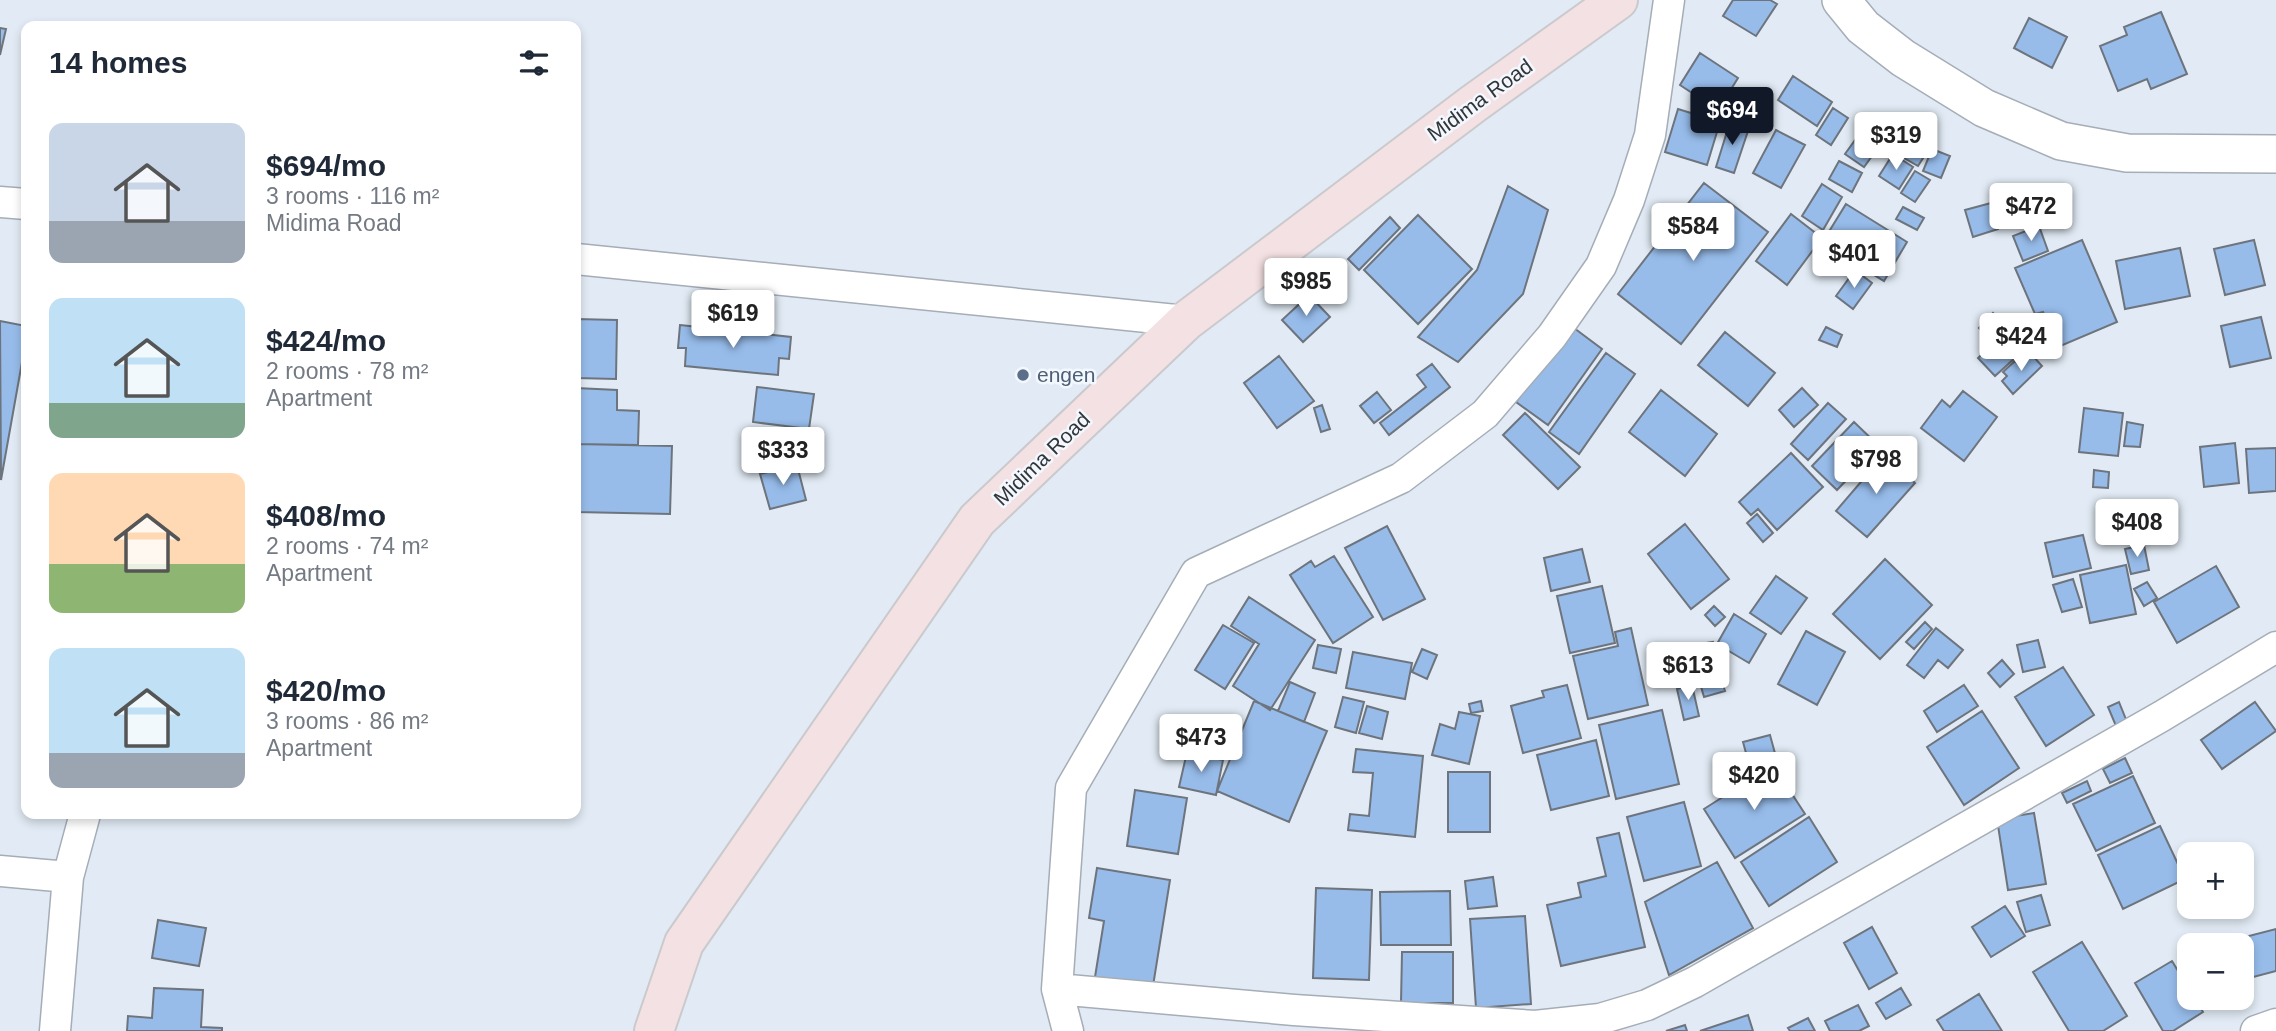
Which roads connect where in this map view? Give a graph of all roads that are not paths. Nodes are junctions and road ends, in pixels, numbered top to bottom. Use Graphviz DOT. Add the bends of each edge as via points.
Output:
graph roads {
  1 [pos="1618,0"];
  2 [pos="1669,0"];
  3 [pos="1841,0"];
  4 [pos="2276,154"];
  5 [pos="0,202"];
  6 [pos="21,204"];
  7 [pos="581,260"];
  8 [pos="1186,321"];
  9 [pos="2276,647"];
  10 [pos="84,819"];
  11 [pos="0,871"];
  12 [pos="68,877"];
  13 [pos="1057,989"];
  14 [pos="2276,1024"];
  15 [pos="55,1031"];
  16 [pos="654,1031"];
  17 [pos="1068,1031"];
  18 [pos="2256,1031"];
  1 -- 8 [label="main road, Midima Road"];
  2 -- 13 [label="street" via="1650,135 1629,200 1601,267 1552,336 1485,414 1401,478 1196,573 1071,788"];
  3 -- 4 [label="street" via="1863,27 1903,58 1984,108 2061,141 2127,153"];
  5 -- 6 [label="street"];
  7 -- 8 [label="street"];
  8 -- 16 [label="main road, Midima Road" via="977,520 684,943"];
  9 -- 13 [label="street" via="1696,982 1647,1005 1600,1019 1535,1026"];
  10 -- 12 [label="street"];
  11 -- 12 [label="street"];
  12 -- 15 [label="street"];
  13 -- 17 [label="street"];
  14 -- 18 [label="street"];
}
